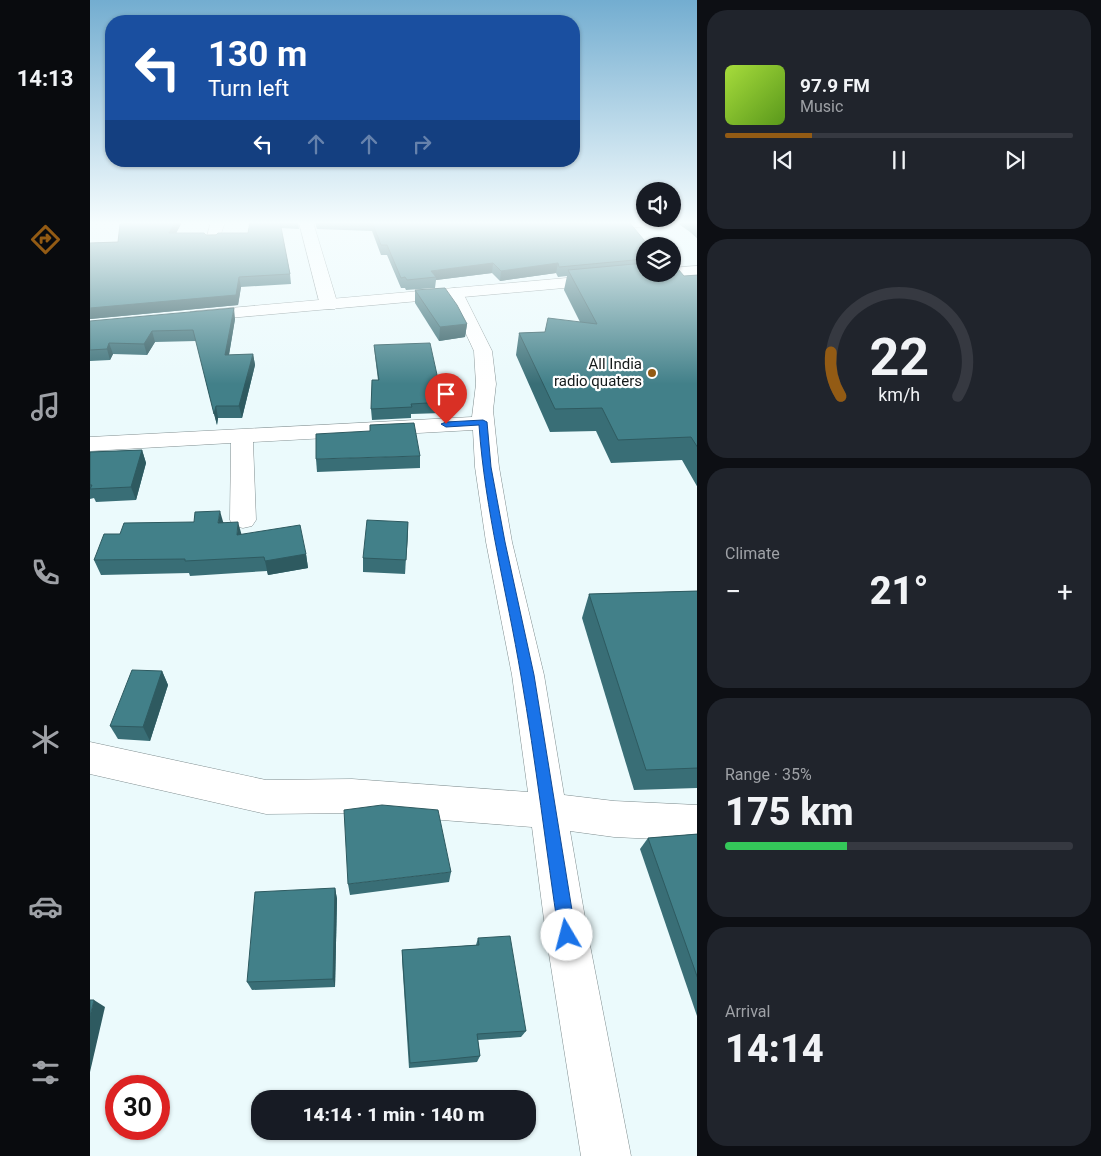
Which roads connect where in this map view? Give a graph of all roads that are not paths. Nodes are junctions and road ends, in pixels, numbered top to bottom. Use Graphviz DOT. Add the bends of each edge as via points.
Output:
graph roads {
  1 [pos="320,276"];
  2 [pos="636,277"];
  3 [pos="455,293"];
  4 [pos="328,305"];
  5 [pos="181,317"];
  6 [pos="483,422"];
  7 [pos="242,436"];
  8 [pos="90,444"];
  9 [pos="243,520"];
  10 [pos="90,758"];
  11 [pos="550,811"];
  12 [pos="697,823"];
  13 [pos="606,1156"];
  1 -- 4 [label="street"];
  2 -- 3 [label="street"];
  3 -- 4 [label="street"];
  3 -- 6 [label="street" via="483,351 486,384"];
  4 -- 5 [label="street"];
  6 -- 7 [label="street"];
  6 -- 11 [label="street" via="499,542 528,675"];
  7 -- 8 [label="street"];
  7 -- 9 [label="street"];
  10 -- 11 [label="street" via="266,797 352,796"];
  11 -- 12 [label="street" via="614,819"];
  11 -- 13 [label="street" via="567,935"];
}
